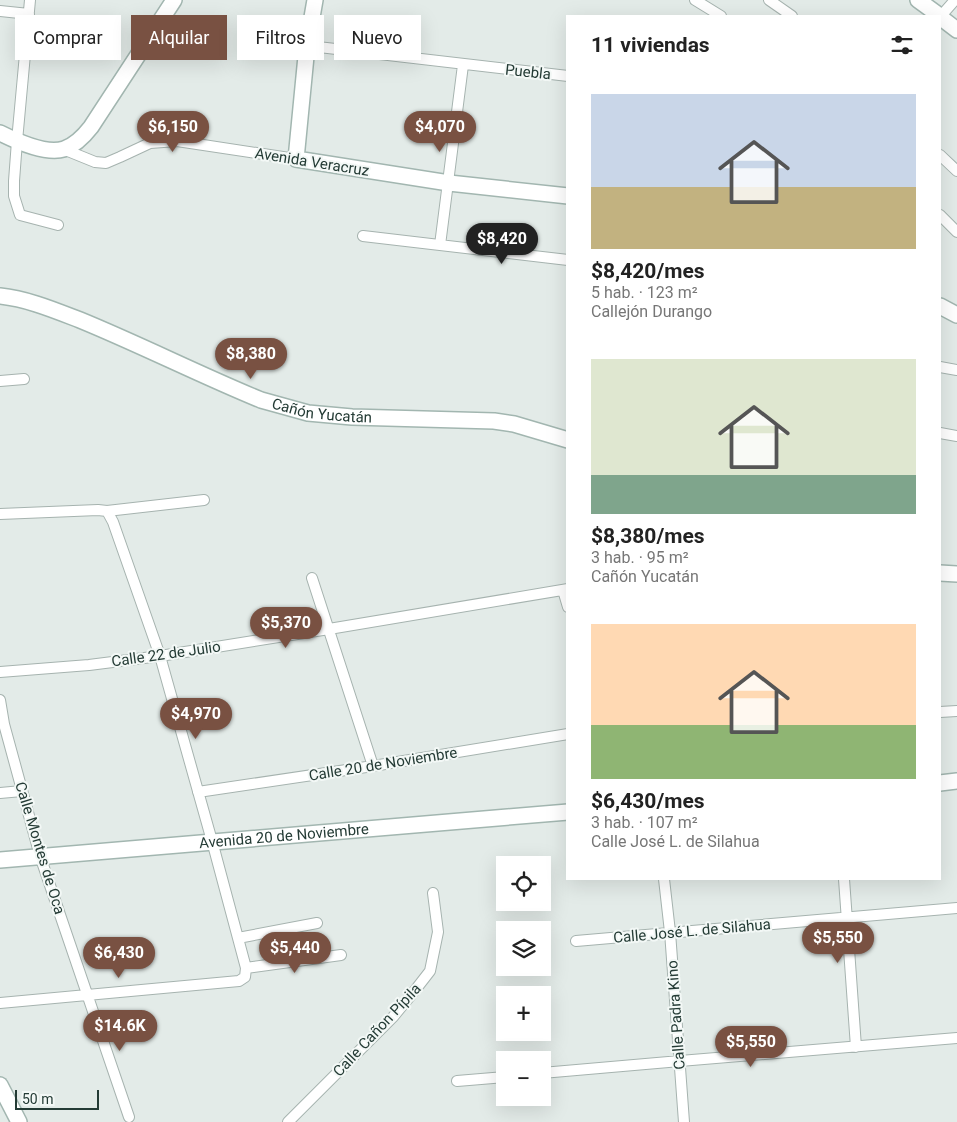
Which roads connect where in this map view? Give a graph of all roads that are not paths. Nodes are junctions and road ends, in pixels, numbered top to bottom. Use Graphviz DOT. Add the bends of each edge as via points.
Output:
graph roads {
  1 [pos="30,0"];
  2 [pos="174,0"];
  3 [pos="315,0"];
  4 [pos="695,0"];
  5 [pos="769,0"];
  6 [pos="918,0"];
  7 [pos="955,0"];
  8 [pos="0,10"];
  9 [pos="29,14"];
  10 [pos="312,15"];
  11 [pos="719,15"];
  12 [pos="791,15"];
  13 [pos="937,15"];
  14 [pos="941,16"];
  15 [pos="941,18"];
  16 [pos="957,30"];
  17 [pos="324,48"];
  18 [pos="306,60"];
  19 [pos="463,64"];
  20 [pos="566,76"];
  21 [pos="0,133"];
  22 [pos="17,141"];
  23 [pos="63,149"];
  24 [pos="941,156"];
  25 [pos="296,159"];
  26 [pos="957,171"];
  27 [pos="448,183"];
  28 [pos="566,196"];
  29 [pos="941,216"];
  30 [pos="58,225"];
  31 [pos="957,232"];
  32 [pos="363,236"];
  33 [pos="440,245"];
  34 [pos="566,260"];
  35 [pos="0,296"];
  36 [pos="941,307"];
  37 [pos="957,315"];
  38 [pos="941,367"];
  39 [pos="957,370"];
  40 [pos="24,379"];
  41 [pos="0,381"];
  42 [pos="941,433"];
  43 [pos="957,436"];
  44 [pos="566,439"];
  45 [pos="204,500"];
  46 [pos="107,511"];
  47 [pos="0,514"];
  48 [pos="941,573"];
  49 [pos="957,574"];
  50 [pos="312,578"];
  51 [pos="565,589"];
  52 [pos="329,629"];
  53 [pos="160,656"];
  54 [pos="0,672"];
  55 [pos="0,700"];
  56 [pos="957,711"];
  57 [pos="941,712"];
  58 [pos="566,734"];
  59 [pos="372,766"];
  60 [pos="957,781"];
  61 [pos="941,783"];
  62 [pos="22,791"];
  63 [pos="0,792"];
  64 [pos="198,792"];
  65 [pos="566,812"];
  66 [pos="212,841"];
  67 [pos="40,856"];
  68 [pos="0,860"];
  69 [pos="664,880"];
  70 [pos="844,880"];
  71 [pos="433,893"];
  72 [pos="957,908"];
  73 [pos="847,918"];
  74 [pos="317,923"];
  75 [pos="670,932"];
  76 [pos="238,938"];
  77 [pos="576,941"];
  78 [pos="340,955"];
  79 [pos="246,973"];
  80 [pos="87,994"];
  81 [pos="0,1003"];
  82 [pos="957,1038"];
  83 [pos="856,1047"];
  84 [pos="680,1061"];
  85 [pos="551,1072"];
  86 [pos="496,1078"];
  87 [pos="457,1081"];
  88 [pos="0,1085"];
  89 [pos="129,1117"];
  90 [pos="19,1122"];
  91 [pos="288,1122"];
  92 [pos="684,1122"];
  1 -- 9 [label="street"];
  2 -- 23 [label="street" via="92,127 80,140"];
  3 -- 10 [label="street"];
  4 -- 11 [label="street"];
  5 -- 12 [label="street"];
  6 -- 13 [label="street"];
  7 -- 14 [label="street"];
  8 -- 9 [label="street"];
  9 -- 22 [label="street"];
  15 -- 16 [label="street"];
  17 -- 19 [label="street, Puebla"];
  18 -- 25 [label="street"];
  19 -- 20 [label="street, Puebla"];
  19 -- 27 [label="street"];
  21 -- 22 [label="street"];
  22 -- 23 [label="street" via="48,150"];
  22 -- 30 [label="street" via="14,196 20,215"];
  23 -- 25 [label="street, Avenida Veracruz" via="106,163 150,143 177,140"];
  24 -- 26 [label="street"];
  25 -- 27 [label="street, Avenida Veracruz"];
  27 -- 28 [label="street, Avenida Veracruz"];
  27 -- 33 [label="street"];
  29 -- 31 [label="street"];
  32 -- 33 [label="street"];
  33 -- 34 [label="street"];
  35 -- 44 [label="street, Cañón Yucatán" via="48,308 285,408 352,417 494,421"];
  36 -- 37 [label="street"];
  38 -- 39 [label="street"];
  40 -- 41 [label="street"];
  42 -- 43 [label="street"];
  45 -- 46 [label="street"];
  46 -- 47 [label="street"];
  46 -- 53 [label="street"];
  48 -- 49 [label="street"];
  50 -- 52 [label="street"];
  51 -- 52 [label="street, Calle 22 de Julio"];
  52 -- 53 [label="street, Calle 22 de Julio"];
  52 -- 59 [label="street"];
  53 -- 54 [label="street, Calle 22 de Julio"];
  53 -- 64 [label="street"];
  55 -- 62 [label="street, Calle Montes de Oca"];
  56 -- 57 [label="street"];
  58 -- 59 [label="street, Calle 20 de Noviembre"];
  59 -- 64 [label="street, Calle 20 de Noviembre"];
  60 -- 61 [label="street"];
  62 -- 63 [label="street"];
  62 -- 67 [label="street, Calle Montes de Oca"];
  64 -- 66 [label="street"];
  65 -- 66 [label="street, Avenida 20 de Noviembre"];
  66 -- 67 [label="street, Avenida 20 de Noviembre"];
  66 -- 76 [label="street"];
  67 -- 68 [label="street, Avenida 20 de Noviembre"];
  67 -- 80 [label="street, Calle Montes de Oca"];
  69 -- 75 [label="street, Calle Padra Kino"];
  70 -- 73 [label="street"];
  71 -- 91 [label="street, Calle Cañon Pípila" via="438,932 430,971 393,1016"];
  72 -- 73 [label="street, Calle José L. de Silahua"];
  73 -- 75 [label="street, Calle José L. de Silahua"];
  73 -- 83 [label="street"];
  74 -- 76 [label="street"];
  75 -- 77 [label="street, Calle José L. de Silahua"];
  75 -- 84 [label="street, Calle Padra Kino"];
  76 -- 79 [label="street"];
  78 -- 79 [label="street"];
  79 -- 80 [label="street" via="239,981"];
  80 -- 81 [label="street"];
  80 -- 89 [label="street, Calle Montes de Oca"];
  82 -- 83 [label="street"];
  83 -- 84 [label="street"];
  84 -- 85 [label="street"];
  84 -- 92 [label="street, Calle Padra Kino"];
  86 -- 87 [label="street"];
  88 -- 90 [label="street"];
}
